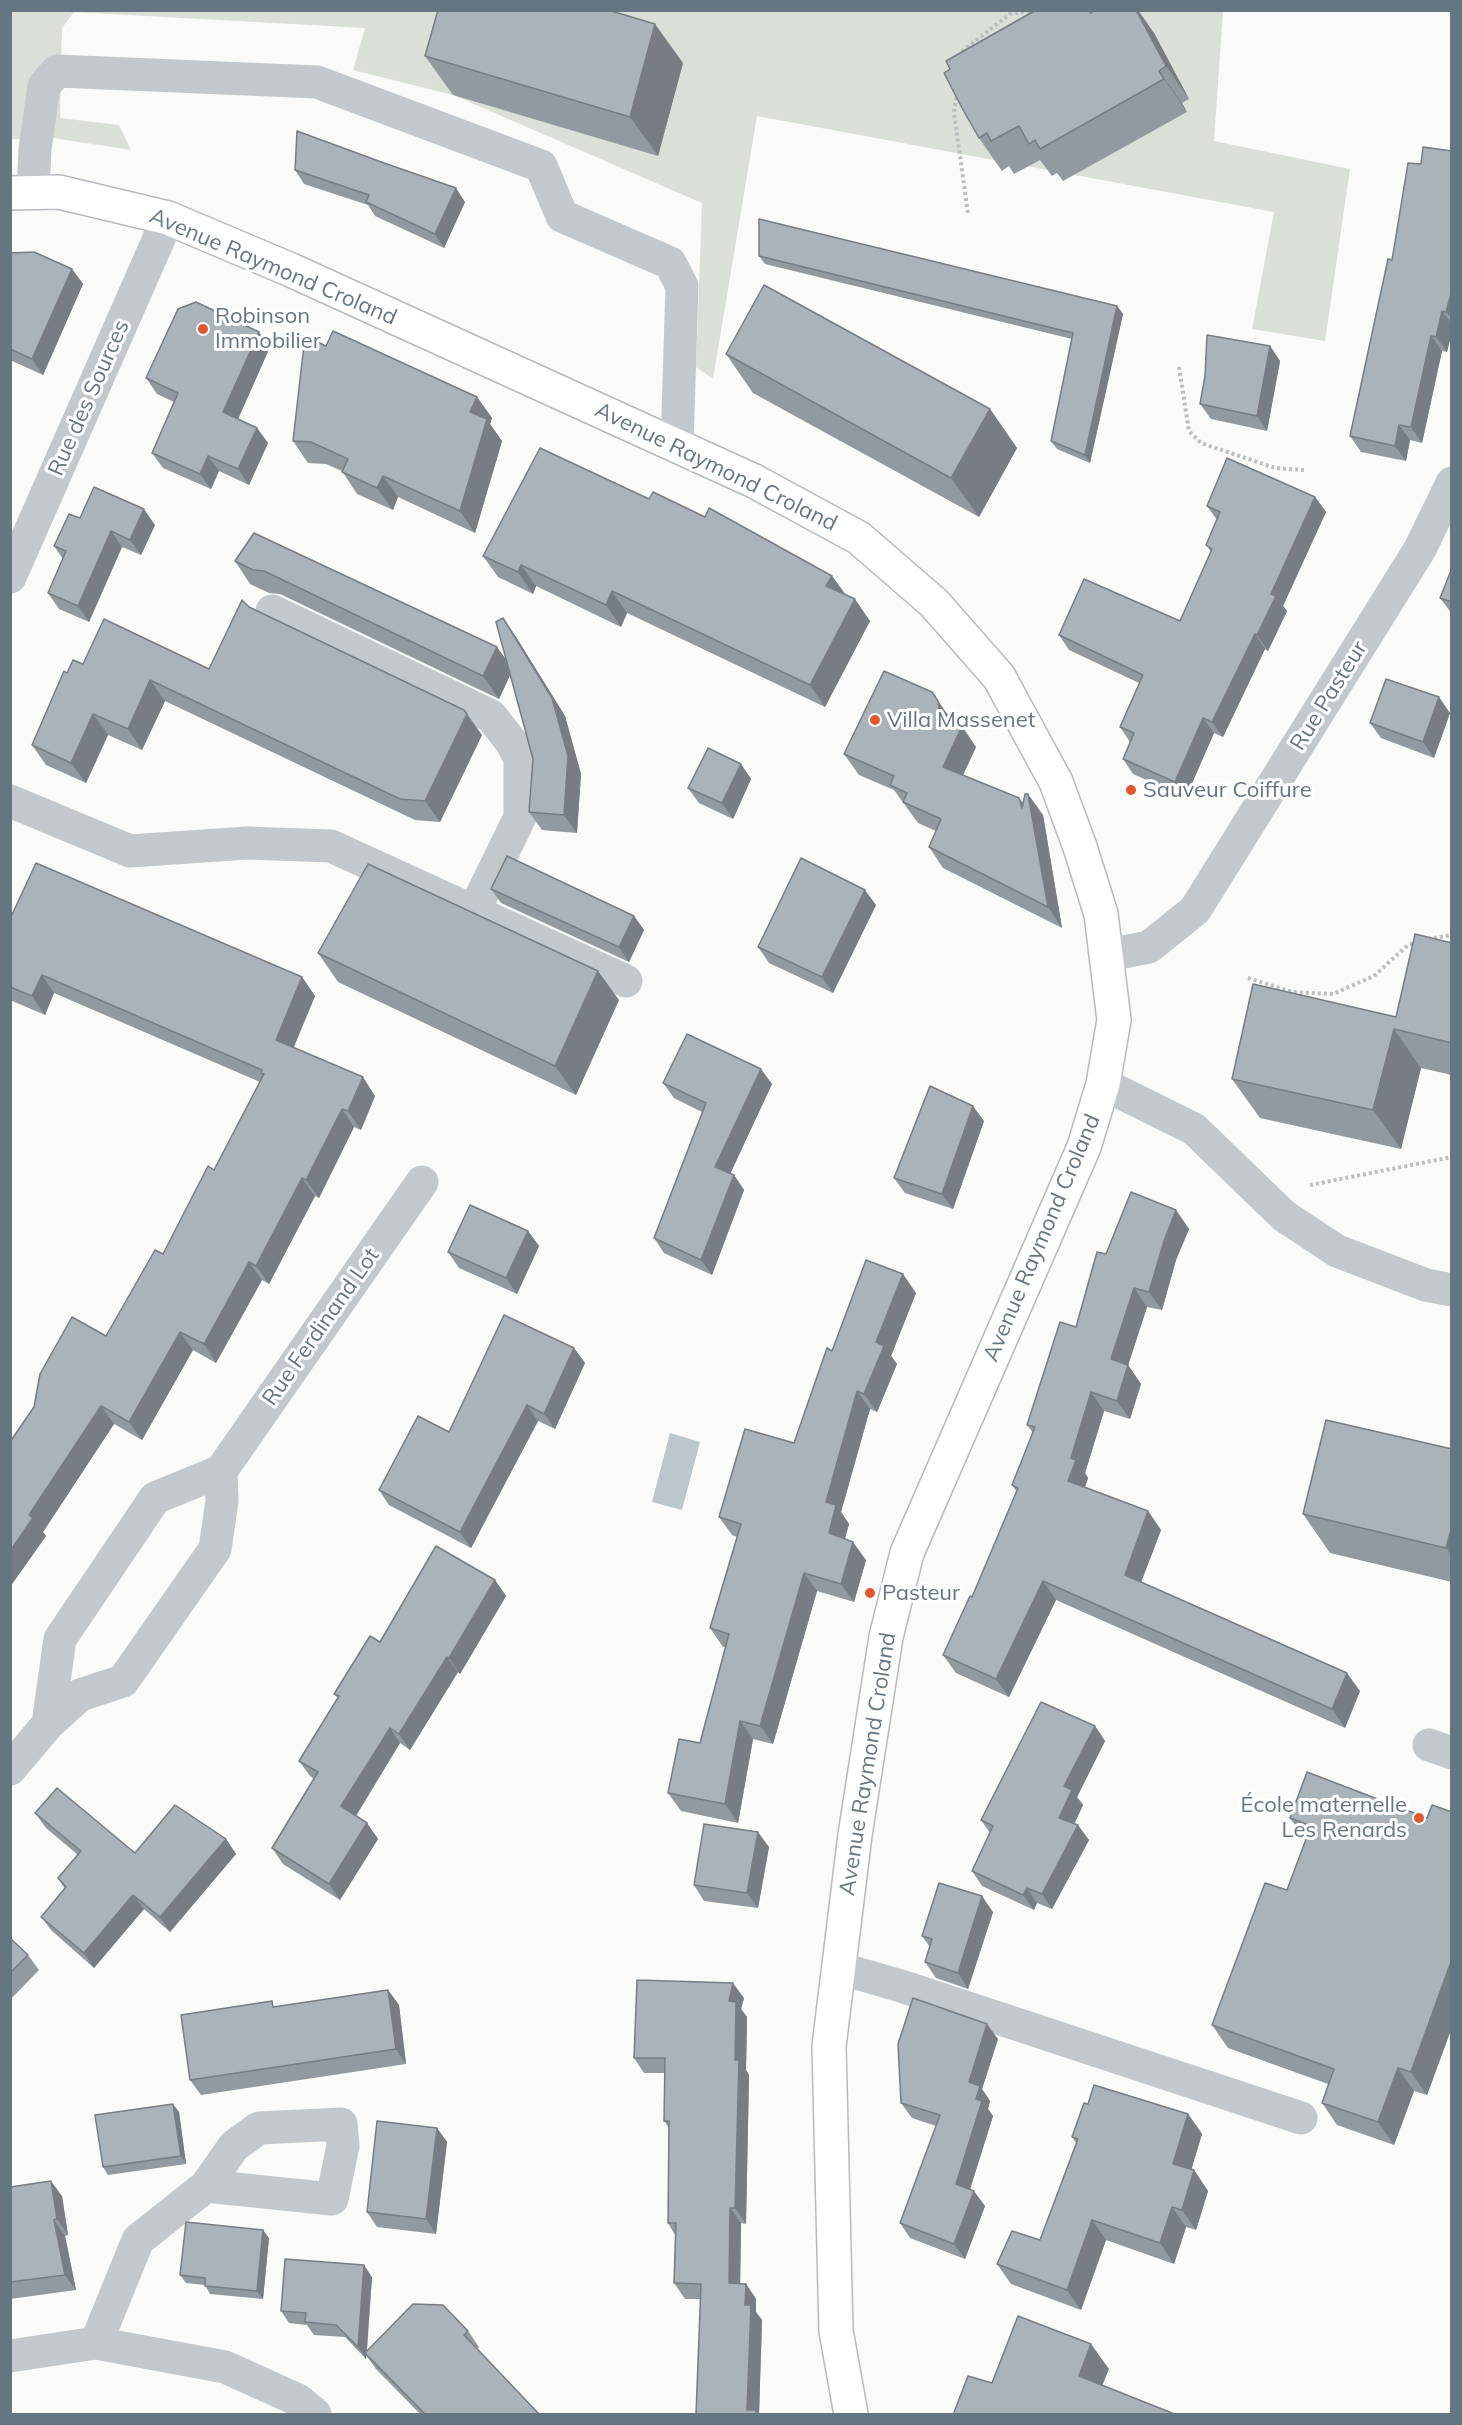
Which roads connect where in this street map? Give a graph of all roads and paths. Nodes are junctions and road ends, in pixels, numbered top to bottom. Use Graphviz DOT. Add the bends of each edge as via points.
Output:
graph roads {
  1 [pos="1038,10"];
  2 [pos="1009,12"];
  3 [pos="960,62"];
  4 [pos="958,82"];
  5 [pos="22,193"];
  6 [pos="968,214"];
  7 [pos="168,218"];
  8 [pos="1179,367"];
  9 [pos="677,446"];
  10 [pos="1304,470"];
  11 [pos="1452,483"];
  12 [pos="10,578"];
  13 [pos="272,611"];
  14 [pos="10,801"];
  15 [pos="474,911"];
  16 [pos="1452,935"];
  17 [pos="1108,955"];
  18 [pos="1248,978"];
  19 [pos="626,981"];
  20 [pos="1103,1084"];
  21 [pos="1452,1157"];
  22 [pos="422,1182"];
  23 [pos="1302,1187"];
  24 [pos="1452,1290"];
  25 [pos="221,1471"];
  26 [pos="48,1724"];
  27 [pos="10,1769"];
  28 [pos="838,1968"];
  29 [pos="1301,2118"];
  30 [pos="206,2186"];
  31 [pos="96,2343"];
  32 [pos="10,2356"];
  33 [pos="315,2415"];
  34 [pos="851,2415"];
  1 -- 2 [label="path"];
  2 -- 3 [label="path" via="961,52"];
  4 -- 6 [label="path" via="954,112"];
  5 -- 7 [label="main road, Avenue Raymond Croland" via="59,192"];
  5 -- 9 [label="street" via="35,149 44,86 57,71 317,82 541,166 562,216 670,263 682,286"];
  7 -- 9 [label="main road, Avenue Raymond Croland"];
  7 -- 12 [label="street, Rue des Sources"];
  8 -- 10 [label="path" via="1189,431 1201,443 1275,468"];
  9 -- 17 [label="main road, Avenue Raymond Croland" via="754,481 859,538 934,603 999,677 1056,782 1101,914"];
  11 -- 17 [label="street, Rue Pasteur" via="1420,549 1195,910 1149,947"];
  13 -- 15 [label="street" via="491,716 512,742 520,759 520,817"];
  14 -- 15 [label="street" via="130,851 247,843 331,846"];
  15 -- 19 [label="street"];
  16 -- 18 [label="path" via="1408,945 1374,976 1334,994 1292,992"];
  17 -- 20 [label="main road, Avenue Raymond Croland" via="1114,1020"];
  20 -- 24 [label="street" via="1194,1129 1284,1216 1337,1251 1426,1285"];
  20 -- 28 [label="main road, Avenue Raymond Croland" via="1084,1148 907,1553 886,1637"];
  21 -- 23 [label="path"];
  22 -- 25 [label="street, Rue Ferdinand Lot"];
  25 -- 26 [label="street" via="155,1498 60,1639"];
  25 -- 26 [label="street" via="222,1501 215,1549 123,1680 80,1695"];
  26 -- 27 [label="street"];
  28 -- 29 [label="street"];
  28 -- 34 [label="main road, Avenue Raymond Croland" via="829,2046 836,2331"];
  30 -- 31 [label="street" via="138,2240"];
  31 -- 32 [label="street"];
  31 -- 33 [label="street" via="225,2367 298,2400"];
}
